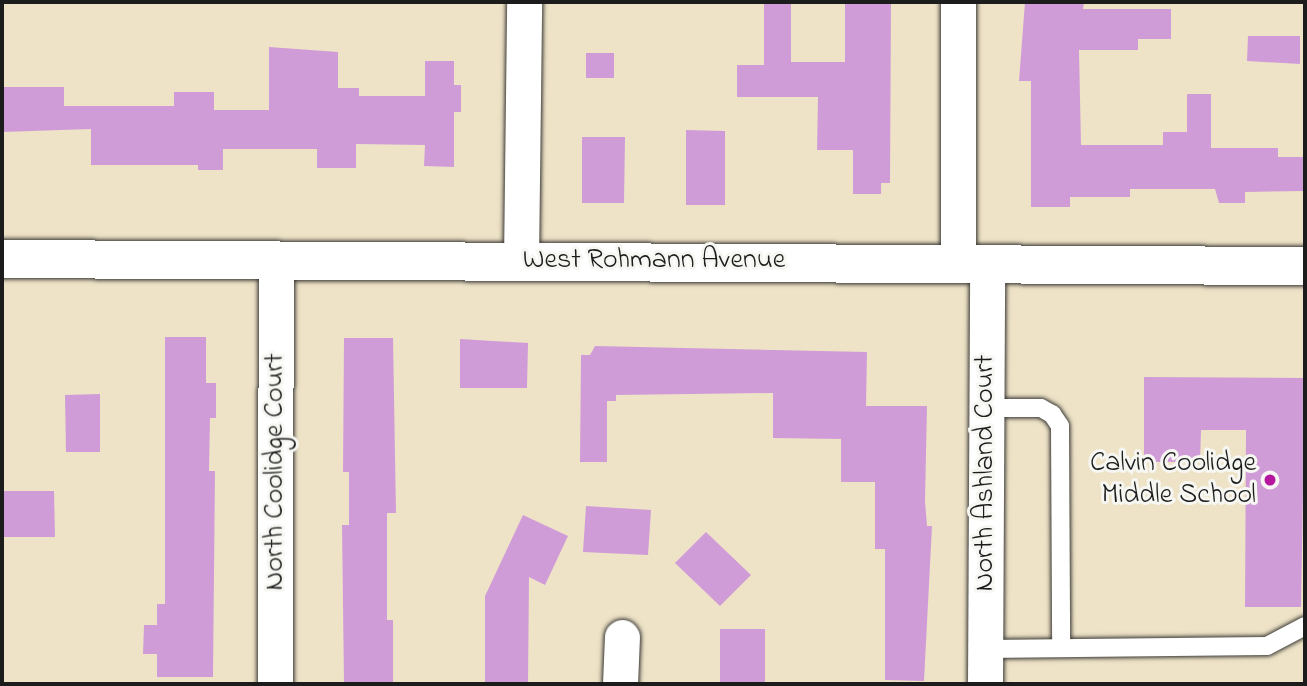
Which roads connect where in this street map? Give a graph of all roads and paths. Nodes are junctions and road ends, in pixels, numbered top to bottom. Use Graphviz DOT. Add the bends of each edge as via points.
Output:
graph roads {
  1 [pos="524,2"];
  2 [pos="958,2"];
  3 [pos="2,259"];
  4 [pos="276,261"];
  5 [pos="521,261"];
  6 [pos="972,263"];
  7 [pos="1305,266"];
  8 [pos="987,408"];
  9 [pos="1305,626"];
  10 [pos="622,638"];
  11 [pos="1061,647"];
  12 [pos="985,649"];
  13 [pos="275,684"];
  14 [pos="620,684"];
  15 [pos="985,684"];
  1 -- 5 [label="street"];
  2 -- 6 [label="street, North Ashland Court"];
  3 -- 4 [label="street, West Rohmann Avenue"];
  4 -- 5 [label="street, West Rohmann Avenue"];
  4 -- 13 [label="street, North Coolidge Court"];
  5 -- 6 [label="street, West Rohmann Avenue"];
  6 -- 7 [label="street, West Rohmann Avenue"];
  6 -- 8 [label="street, North Ashland Court"];
  8 -- 11 [label="lane" via="1041,408 1060,426"];
  8 -- 12 [label="street, North Ashland Court"];
  9 -- 11 [label="lane" via="1267,646"];
  10 -- 14 [label="street"];
  11 -- 12 [label="lane"];
  12 -- 15 [label="street, North Ashland Court"];
}
